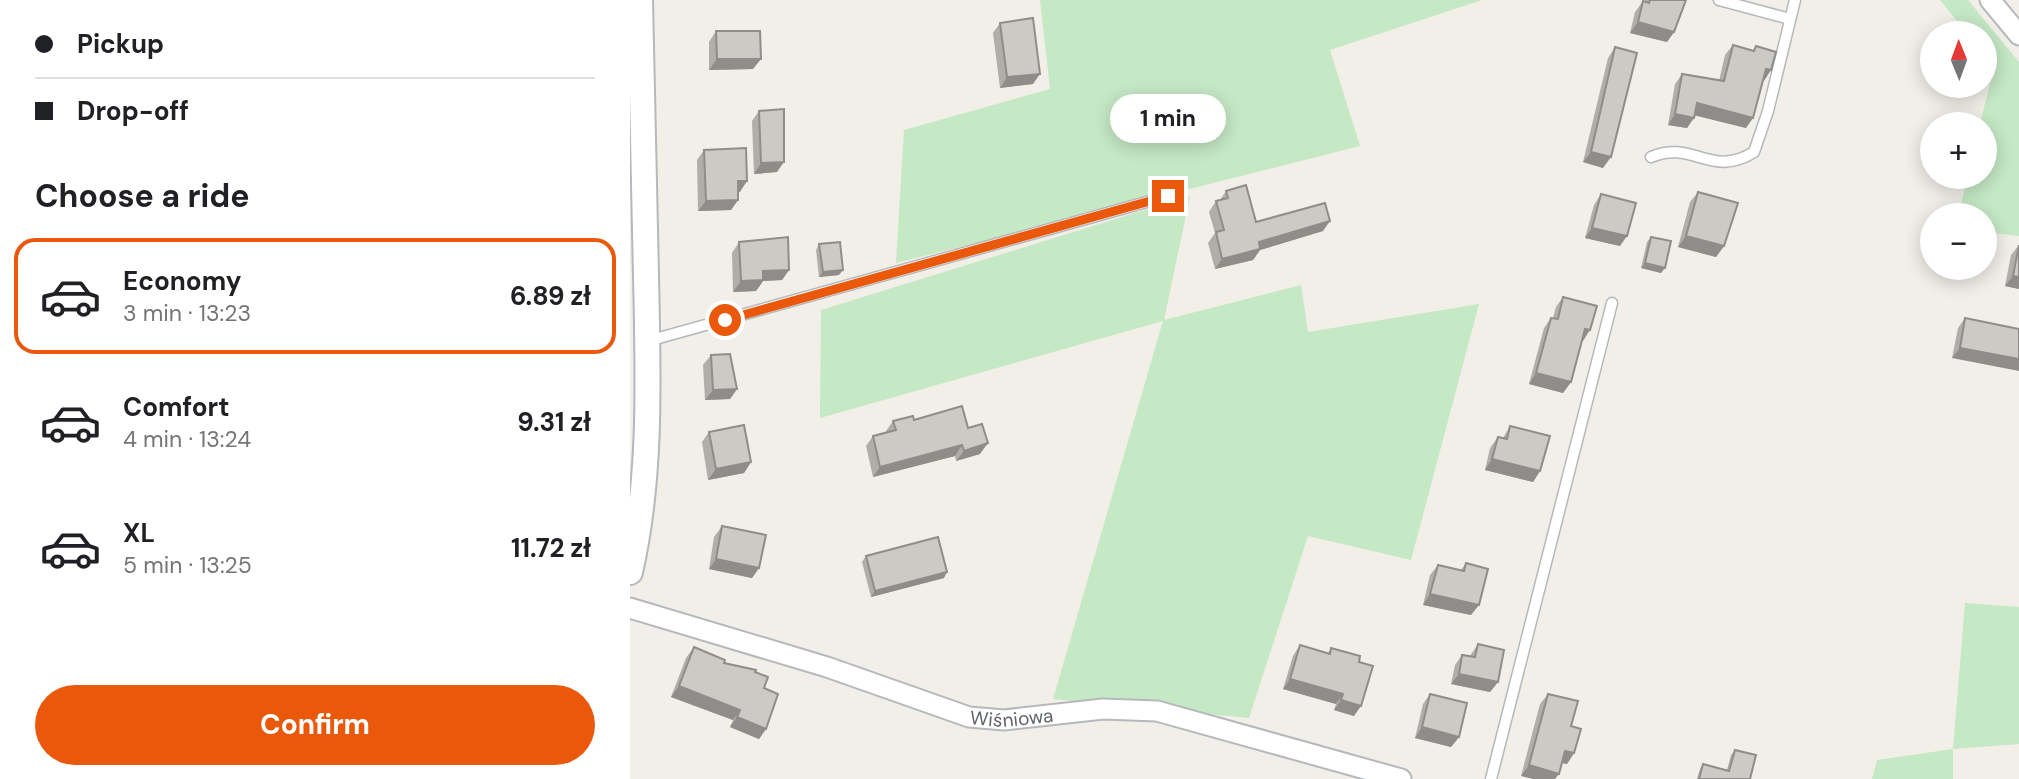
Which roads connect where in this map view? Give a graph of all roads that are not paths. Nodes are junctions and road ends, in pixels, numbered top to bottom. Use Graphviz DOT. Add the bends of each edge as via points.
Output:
graph roads {
  1 [pos="640,0"];
  2 [pos="1719,0"];
  3 [pos="1795,0"];
  4 [pos="1990,0"];
  5 [pos="1790,19"];
  6 [pos="2019,35"];
  7 [pos="1651,157"];
  8 [pos="1168,196"];
  9 [pos="1612,303"];
  10 [pos="638,304"];
  11 [pos="647,342"];
  12 [pos="630,572"];
  13 [pos="630,608"];
  14 [pos="1401,779"];
  15 [pos="1491,779"];
  1 -- 10 [label="street"];
  2 -- 5 [label="lane"];
  3 -- 5 [label="lane"];
  4 -- 6 [label="street"];
  5 -- 7 [label="lane" via="1754,152 1730,163 1678,150"];
  8 -- 11 [label="lane"];
  9 -- 15 [label="lane"];
  10 -- 11 [label="street"];
  11 -- 12 [label="street" via="645,458"];
  13 -- 14 [label="street, Wiśniowa" via="827,667 969,717 1004,720 1103,709 1157,711"];
}
